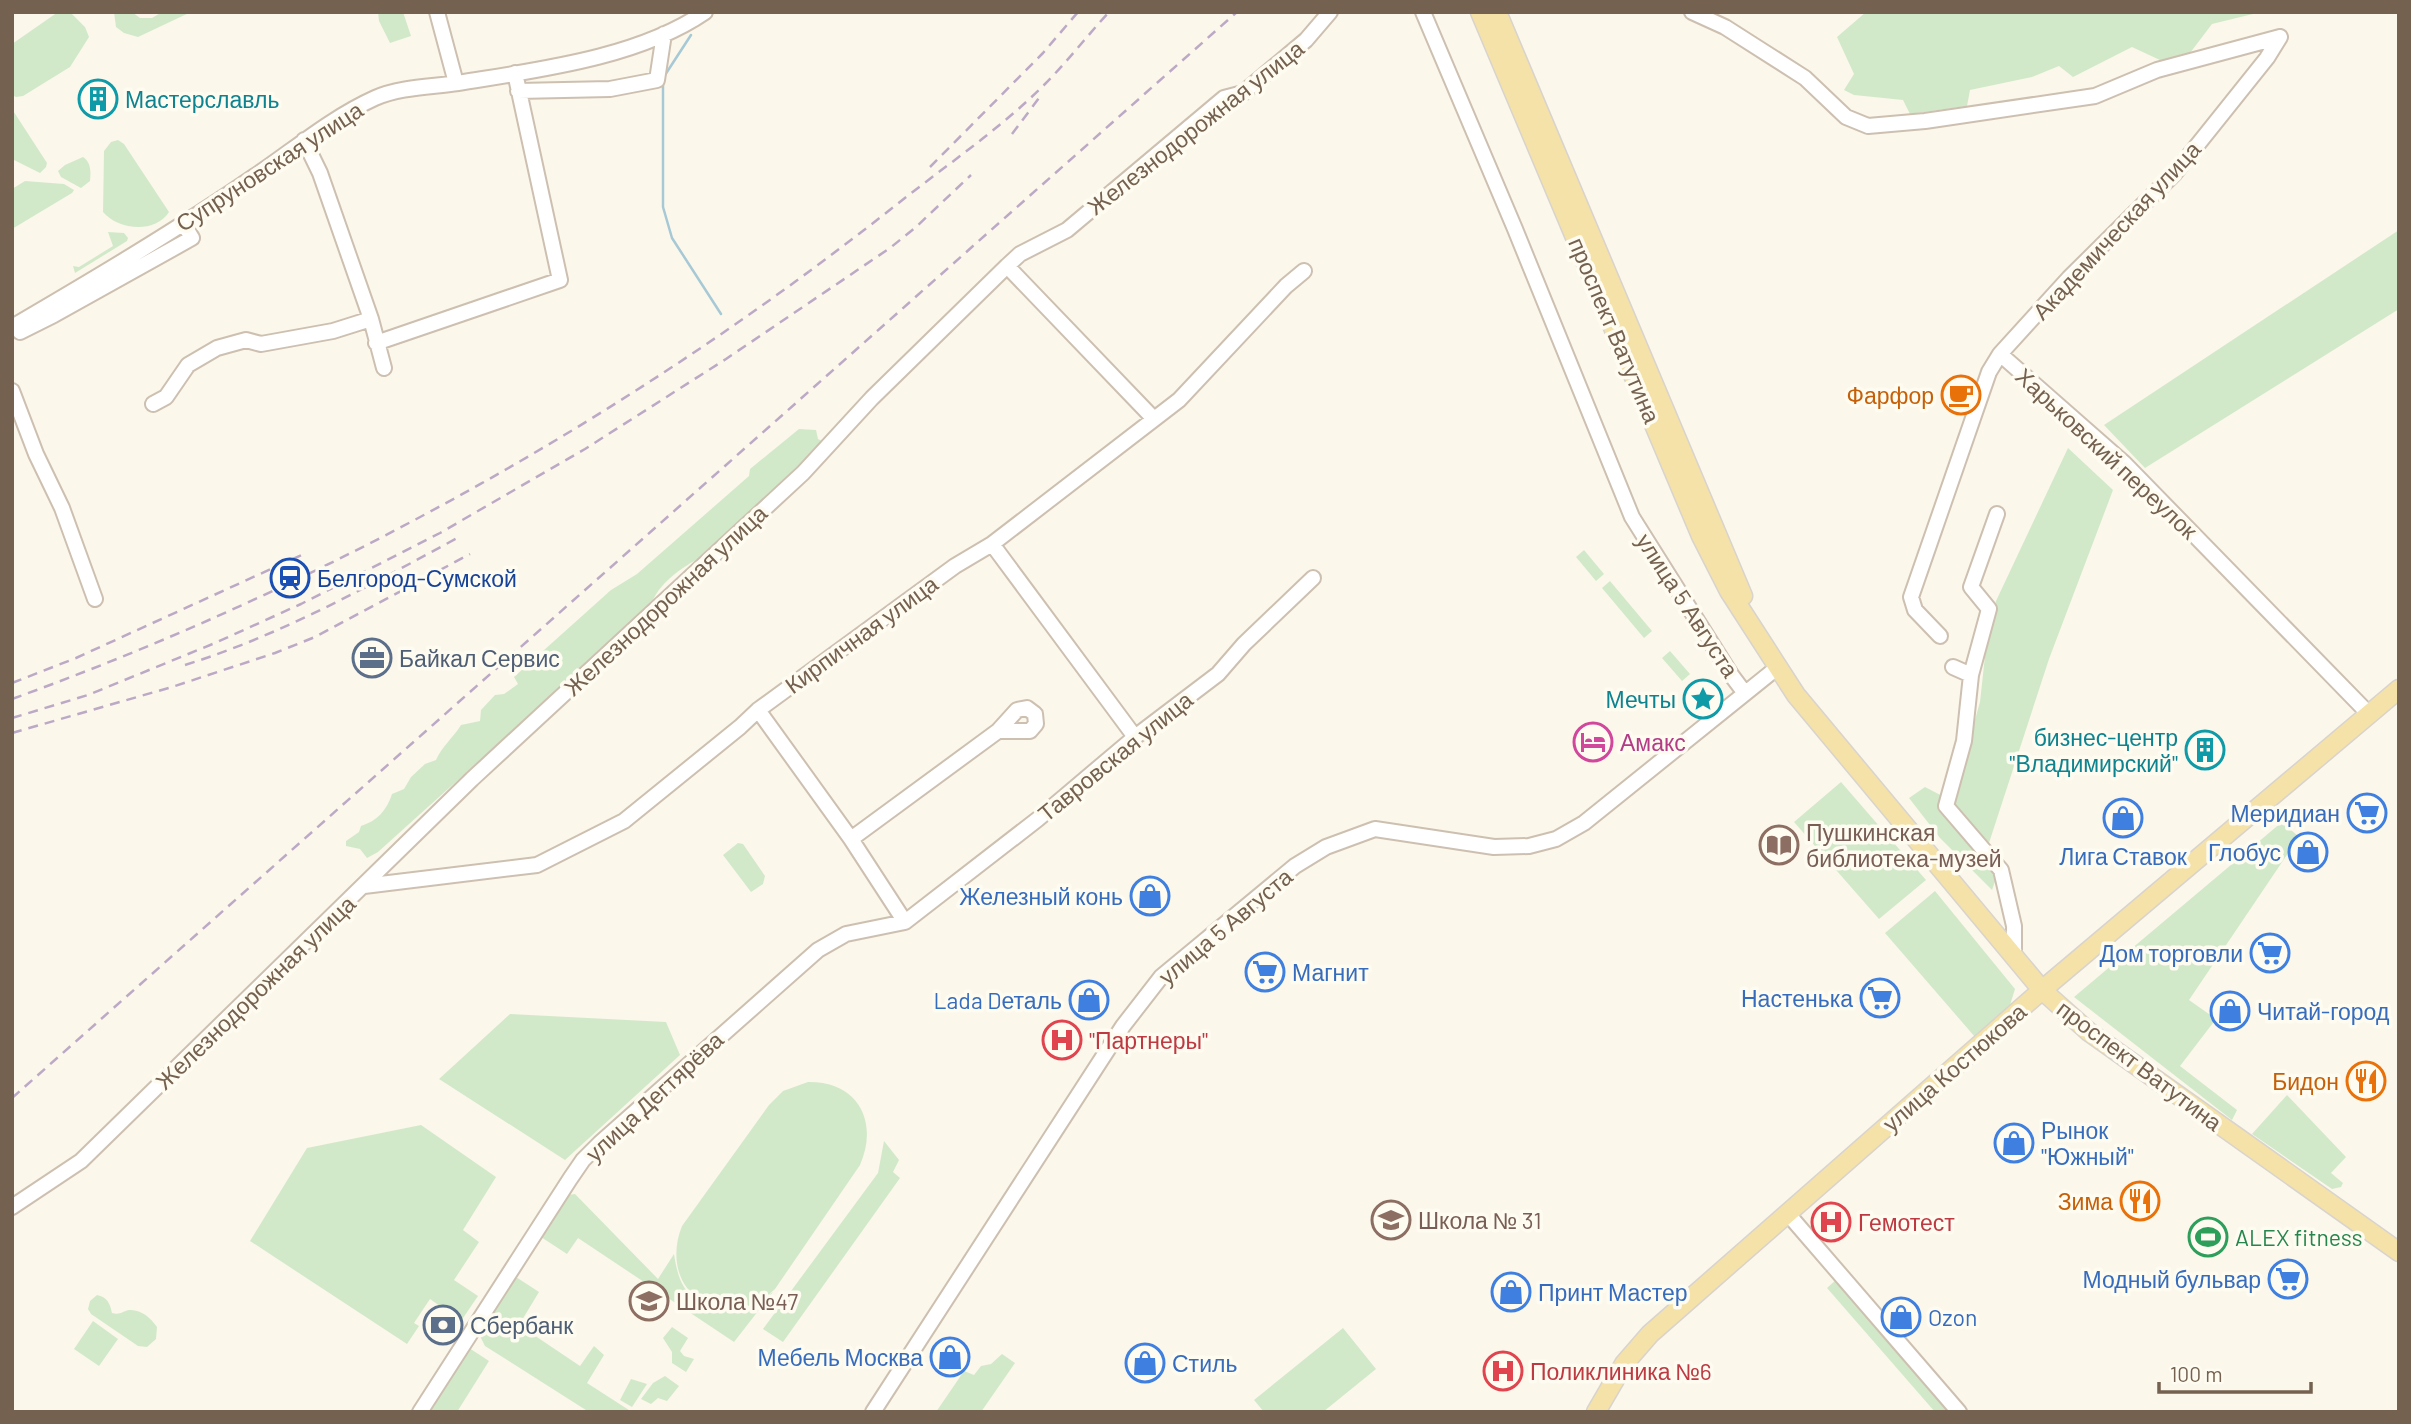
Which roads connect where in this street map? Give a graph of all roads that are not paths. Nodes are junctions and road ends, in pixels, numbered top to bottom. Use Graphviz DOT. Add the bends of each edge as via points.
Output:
graph roads {
  1 [pos="437,12"];
  2 [pos="705,12"];
  3 [pos="1330,12"];
  4 [pos="1423,12"];
  5 [pos="1480,12"];
  6 [pos="1497,12"];
  7 [pos="1692,12"];
  8 [pos="664,34"];
  9 [pos="514,73"];
  10 [pos="456,83"];
  11 [pos="518,91"];
  12 [pos="304,140"];
  13 [pos="183,223"];
  14 [pos="1007,266"];
  15 [pos="1304,271"];
  16 [pos="371,319"];
  17 [pos="12,327"];
  18 [pos="12,336"];
  19 [pos="376,343"];
  20 [pos="2000,354"];
  21 [pos="384,368"];
  22 [pos="12,391"];
  23 [pos="153,404"];
  24 [pos="1154,419"];
  25 [pos="1997,514"];
  26 [pos="992,544"];
  27 [pos="1313,578"];
  28 [pos="95,599"];
  29 [pos="1940,636"];
  30 [pos="1761,641"];
  31 [pos="1777,667"];
  32 [pos="1953,667"];
  33 [pos="1971,675"];
  34 [pos="2399,690"];
  35 [pos="1744,692"];
  36 [pos="758,710"];
  37 [pos="2369,714"];
  38 [pos="998,731"];
  39 [pos="1135,737"];
  40 [pos="850,839"];
  41 [pos="364,886"];
  42 [pos="905,922"];
  43 [pos="2014,957"];
  44 [pos="2042,990"];
  45 [pos="12,1207"];
  46 [pos="1788,1214"];
  47 [pos="2399,1252"];
  48 [pos="875,1411"];
  49 [pos="419,1412"];
  50 [pos="1596,1412"];
  51 [pos="1959,1412"];
  1 -- 10 [label="street"];
  2 -- 8 [label="street, Супруновская улица"];
  3 -- 14 [label="street, Железнодорожная улица" via="1306,40 1243,93 1224,98 1067,230 1020,254"];
  4 -- 35 [label="street, улица 5 Августа" via="1632,517"];
  5 -- 30 [label="main road, проспект Ватутина" via="1701,536"];
  6 -- 30 [label="main road, проспект Ватутина"];
  7 -- 20 [label="street, Академическая улица" via="1748,41 1805,78 1846,117 1868,126 2095,96 2157,70 2280,37 2175,173 2068,278"];
  8 -- 9 [label="street, Супруновская улица" via="595,57"];
  8 -- 11 [label="street" via="657,80 610,89"];
  9 -- 10 [label="street, Супруновская улица"];
  9 -- 11 [label="street"];
  10 -- 12 [label="street, Супруновская улица" via="377,97"];
  11 -- 19 [label="street" via="560,280"];
  12 -- 13 [label="street, Супруновская улица"];
  12 -- 16 [label="street"];
  13 -- 17 [label="street, Супруновская улица"];
  13 -- 18 [label="street" via="192,238"];
  14 -- 24 [label="street"];
  14 -- 41 [label="street, Железнодорожная улица" via="803,473 472,779"];
  15 -- 24 [label="street, Кирпичная улица" via="1179,400"];
  16 -- 19 [label="street"];
  16 -- 23 [label="street" via="333,331 261,344 246,340 217,348 188,365 166,397"];
  19 -- 21 [label="street"];
  20 -- 29 [label="street, Харьковский переулок" via="1989,372 1911,597 1915,610"];
  20 -- 37 [label="street, Харьковский переулок" via="2124,463"];
  22 -- 28 [label="street"];
  24 -- 26 [label="street, Кирпичная улица"];
  25 -- 33 [label="street" via="1971,587 1989,609"];
  26 -- 36 [label="street, Кирпичная улица"];
  26 -- 39 [label="street"];
  27 -- 39 [label="street, Тавровская улица" via="1217,674"];
  30 -- 31 [label="main road, проспект Ватутина"];
  31 -- 35 [label="street, улица 5 Августа"];
  31 -- 43 [label="main road, проспект Ватутина" via="1848,760"];
  32 -- 33 [label="street"];
  33 -- 43 [label="street" via="1965,741 1946,806 2001,870 2014,926"];
  34 -- 37 [label="main road, улица Костюкова"];
  35 -- 48 [label="street, улица 5 Августа" via="1584,823 1556,839 1494,847 1376,829 1326,847 1239,911 1161,976 1123,1026"];
  36 -- 40 [label="street"];
  36 -- 41 [label="street, Кирпичная улица" via="624,821 537,865"];
  37 -- 44 [label="main road, улица Костюкова"];
  38 -- 40 [label="street"];
  39 -- 42 [label="street, Тавровская улица"];
  40 -- 42 [label="street"];
  41 -- 45 [label="street, Железнодорожная улица" via="81,1161"];
  42 -- 49 [label="street, улица Дегтярёва" via="846,933 818,950 583,1160"];
  43 -- 44 [label="main road, проспект Ватутина"];
  44 -- 46 [label="main road, улица Костюкова"];
  44 -- 47 [label="main road, проспект Ватутина" via="2089,1031"];
  46 -- 50 [label="main road, улица Костюкова" via="1650,1335 1624,1364"];
  46 -- 51 [label="street"];
}
